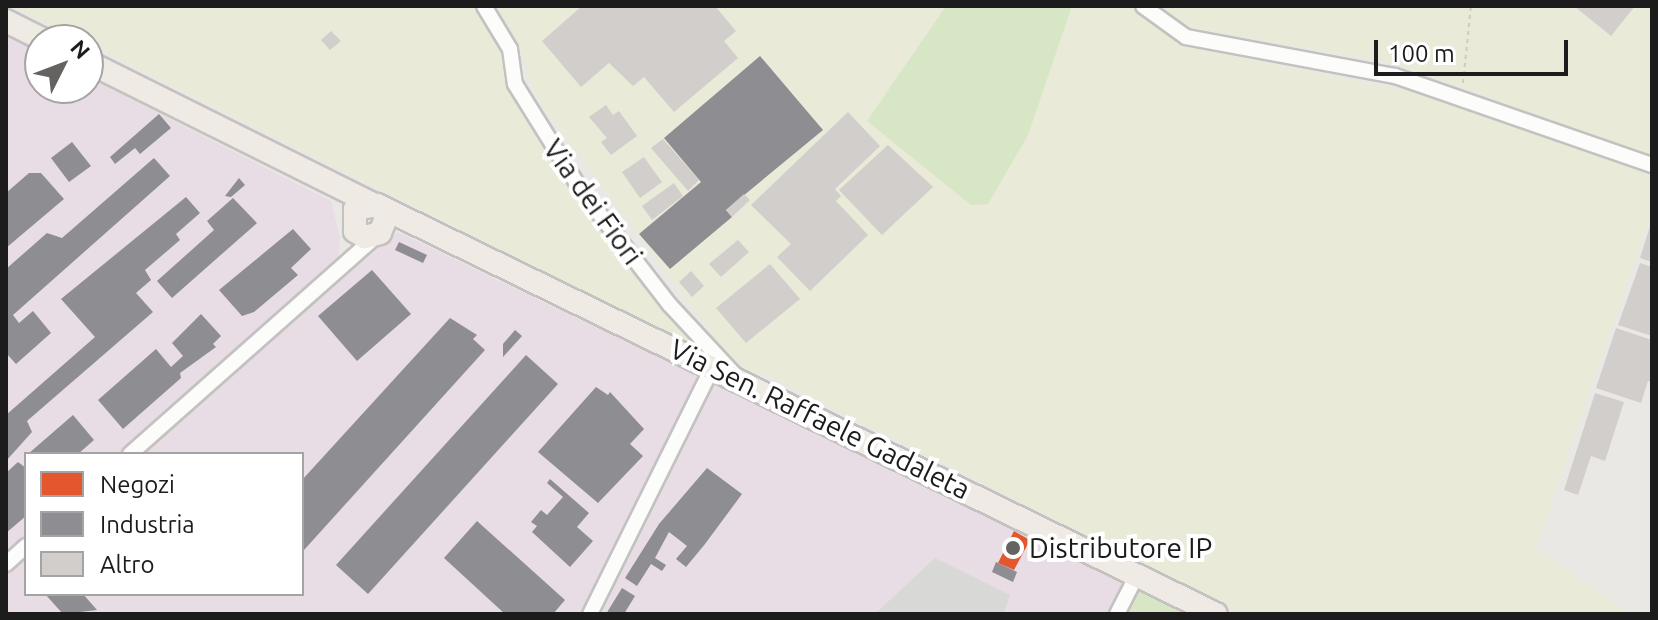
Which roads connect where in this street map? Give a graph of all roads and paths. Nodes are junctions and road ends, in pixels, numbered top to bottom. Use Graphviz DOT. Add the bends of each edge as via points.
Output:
graph roads {
  1 [pos="484,6"];
  2 [pos="1143,6"];
  3 [pos="1471,6"];
  4 [pos="6,21"];
  5 [pos="24,30"];
  6 [pos="104,70"];
  7 [pos="1462,96"];
  8 [pos="1652,165"];
  9 [pos="369,219"];
  10 [pos="345,264"];
  11 [pos="713,366"];
  12 [pos="737,377"];
  13 [pos="132,452"];
  14 [pos="24,548"];
  15 [pos="6,564"];
  16 [pos="1137,575"];
  17 [pos="590,614"];
  18 [pos="1117,614"];
  19 [pos="1216,614"];
  1 -- 12 [label="street, Via dei Fiori" via="510,49 515,84 581,190 669,304"];
  2 -- 7 [label="street" via="1186,37 1395,76"];
  3 -- 7 [label="path"];
  4 -- 5 [label="main road"];
  6 -- 9 [label="main road, Via Sen. Raffaele Gadaleta" via="332,182"];
  7 -- 8 [label="street"];
  9 -- 10 [label="street"];
  9 -- 10 [label="street"];
  9 -- 11 [label="main road, Via Sen. Raffaele Gadaleta" via="423,227"];
  10 -- 13 [label="street"];
  11 -- 12 [label="main road, Via Sen. Raffaele Gadaleta"];
  11 -- 17 [label="street"];
  12 -- 16 [label="main road, Via Sen. Raffaele Gadaleta"];
  14 -- 15 [label="street"];
  16 -- 18 [label="street"];
  16 -- 19 [label="main road, Via Sen. Raffaele Gadaleta"];
}
